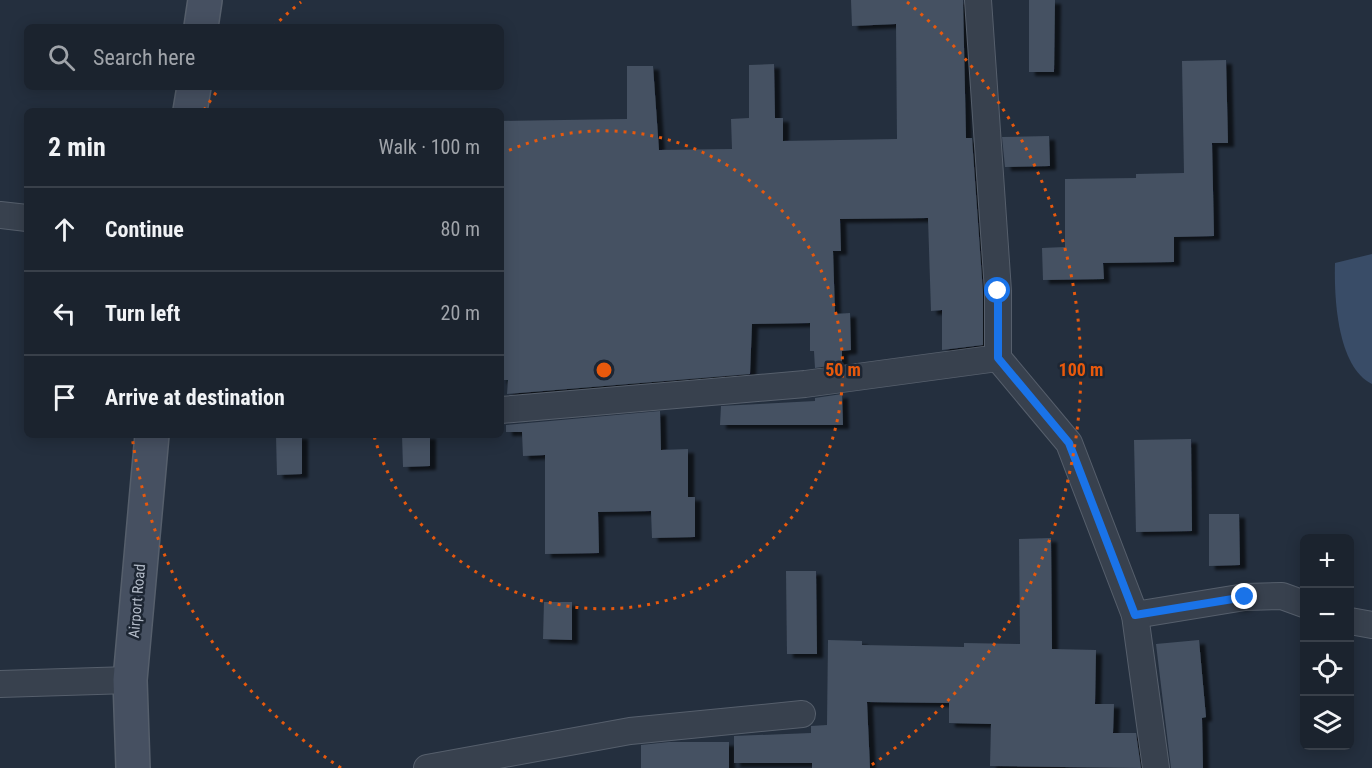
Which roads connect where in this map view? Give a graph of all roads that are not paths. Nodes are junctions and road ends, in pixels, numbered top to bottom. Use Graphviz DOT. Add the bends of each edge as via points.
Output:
graph roads {
  1 [pos="205,0"];
  2 [pos="978,0"];
  3 [pos="201,24"];
  4 [pos="194,90"];
  5 [pos="190,108"];
  6 [pos="0,215"];
  7 [pos="24,218"];
  8 [pos="998,358"];
  9 [pos="504,410"];
  10 [pos="152,438"];
  11 [pos="1300,602"];
  12 [pos="1135,615"];
  13 [pos="1354,622"];
  14 [pos="1372,625"];
  15 [pos="130,680"];
  16 [pos="0,684"];
  17 [pos="802,714"];
  18 [pos="133,768"];
  19 [pos="427,768"];
  20 [pos="1156,768"];
  1 -- 3 [label="main road"];
  2 -- 8 [label="street" via="998,291"];
  4 -- 5 [label="main road"];
  6 -- 7 [label="street"];
  8 -- 9 [label="street" via="805,384"];
  8 -- 12 [label="street" via="1069,443"];
  10 -- 15 [label="main road, Airport Road"];
  11 -- 12 [label="street" via="1282,596 1245,597"];
  12 -- 20 [label="street"];
  13 -- 14 [label="street"];
  15 -- 16 [label="street"];
  15 -- 18 [label="main road, Airport Road"];
  17 -- 19 [label="street" via="630,730"];
}
